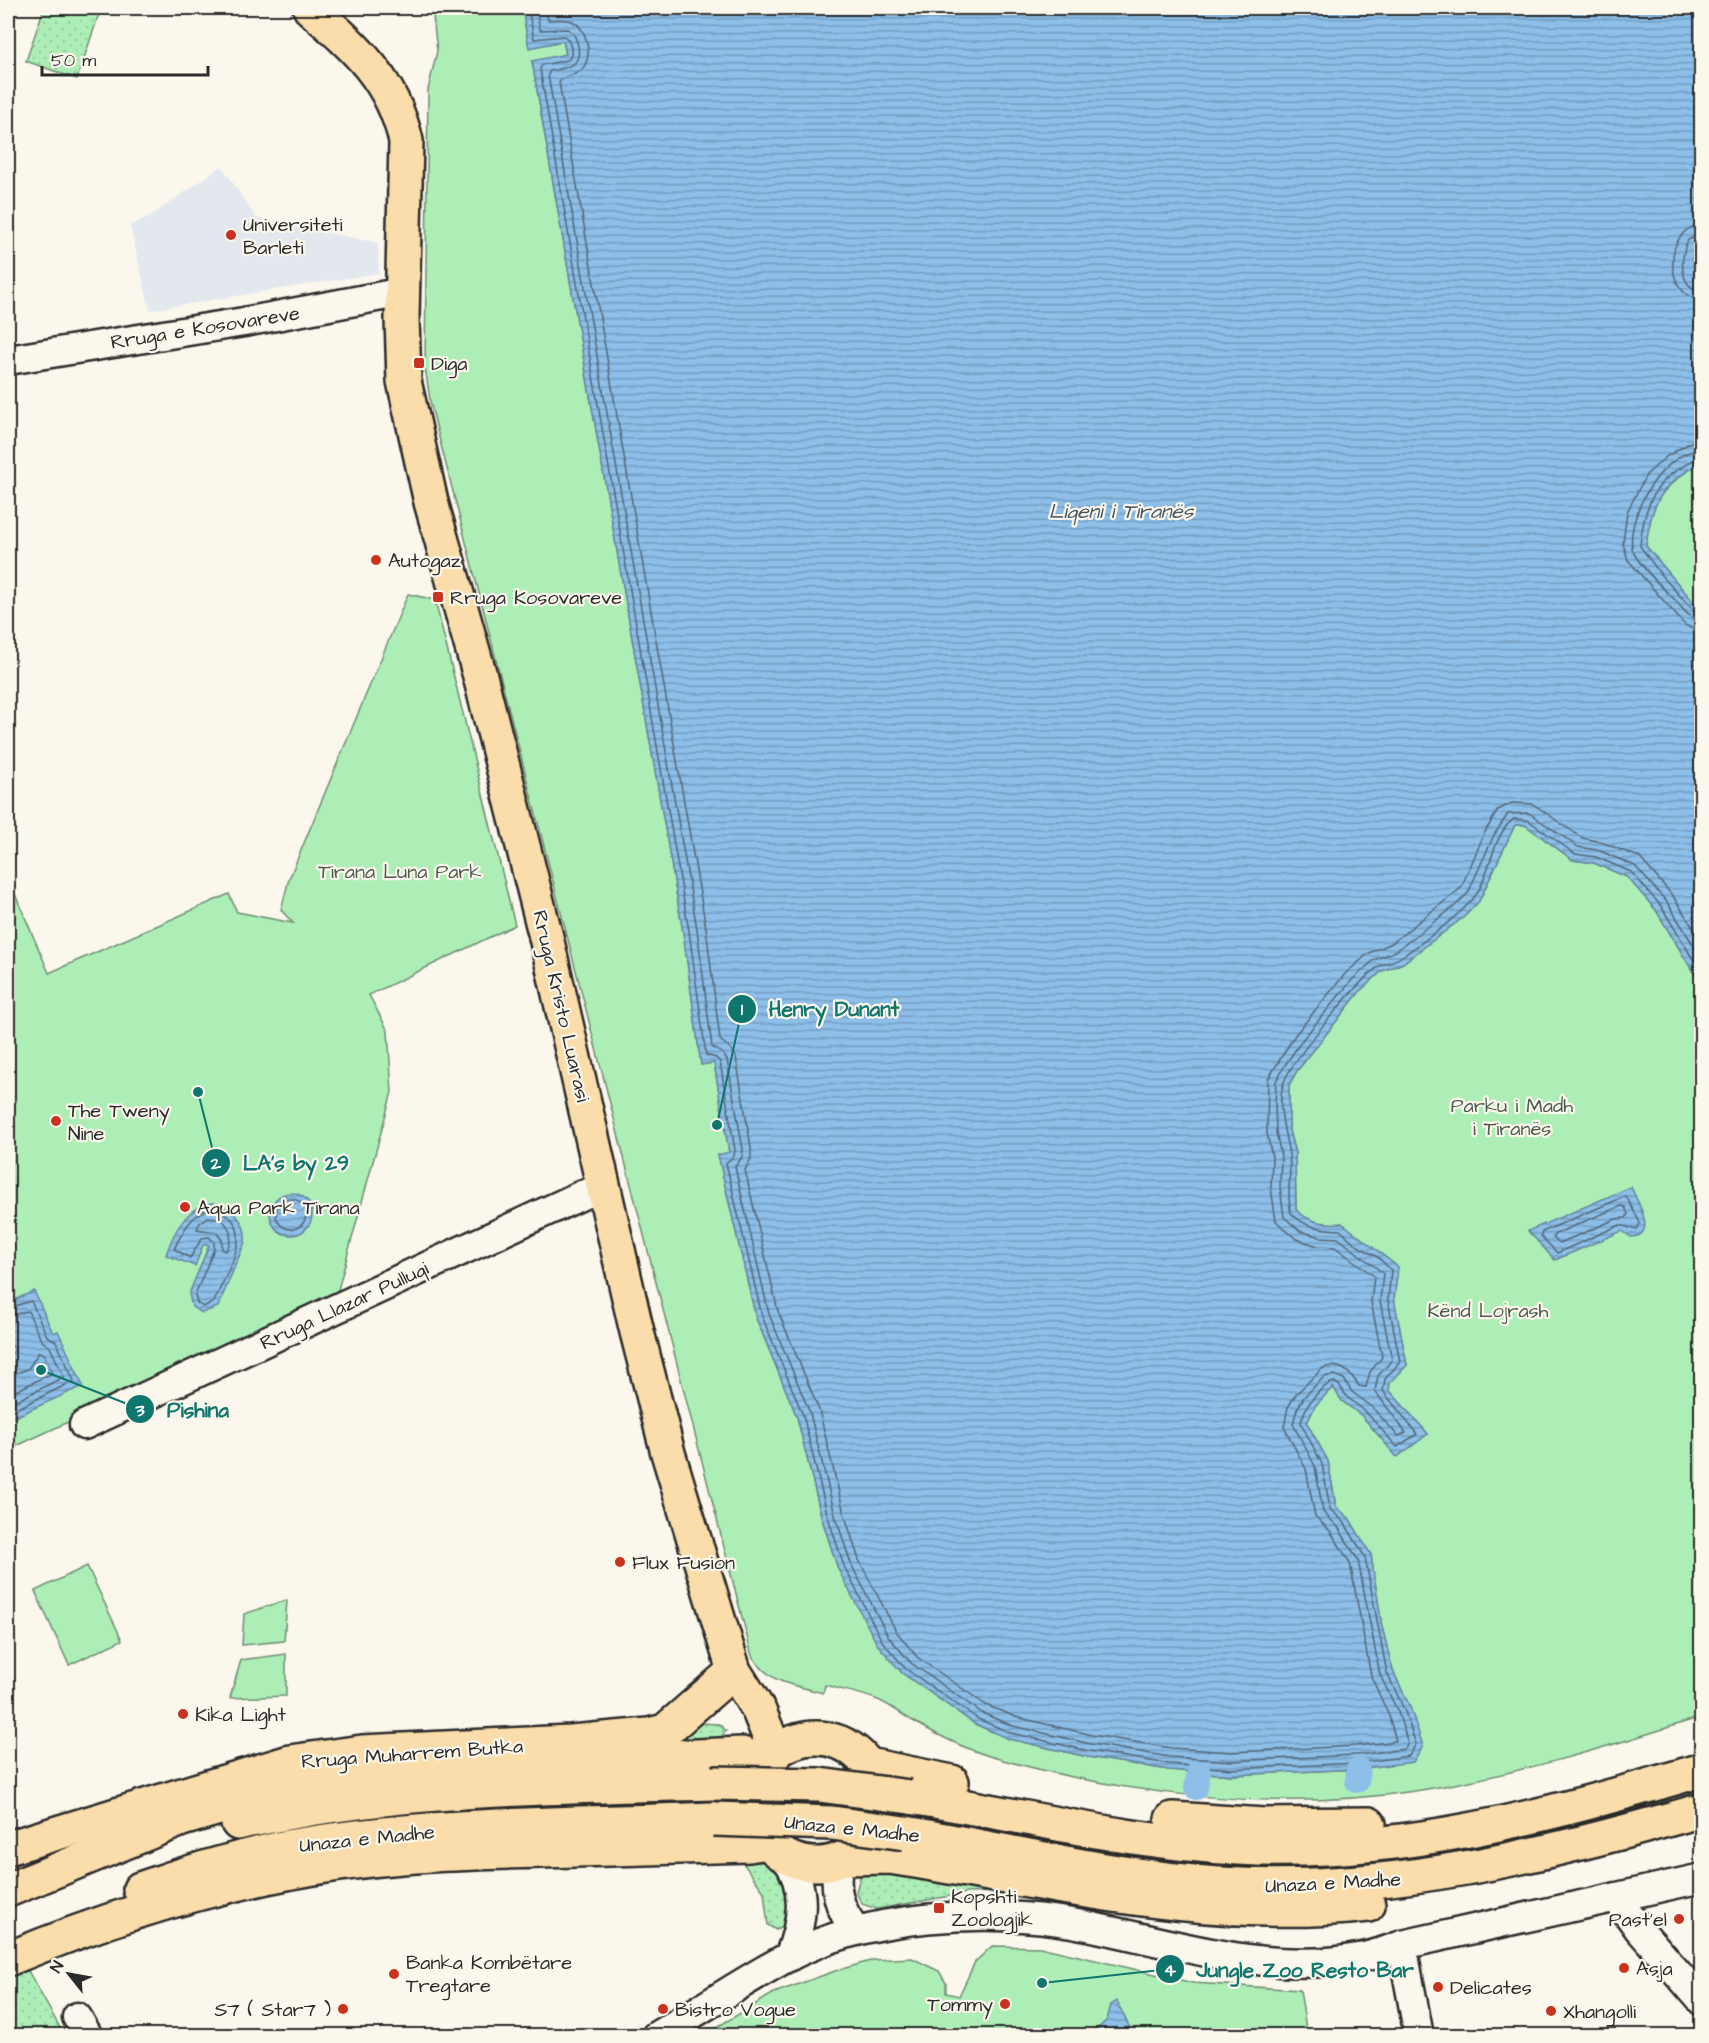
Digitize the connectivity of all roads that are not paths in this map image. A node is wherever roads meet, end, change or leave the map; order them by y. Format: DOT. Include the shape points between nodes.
graph roads {
  1 [pos="310,8"];
  2 [pos="403,292"];
  3 [pos="8,360"];
  4 [pos="605,1188"];
  5 [pos="84,1425"];
  6 [pos="734,1671"];
  7 [pos="779,1753"];
  8 [pos="867,1764"];
  9 [pos="1701,1770"];
  10 [pos="1584,1803"];
  11 [pos="1701,1810"];
  12 [pos="8,1848"];
  13 [pos="777,1849"];
  14 [pos="1555,1850"];
  15 [pos="841,1859"];
  16 [pos="1701,1878"];
  17 [pos="8,1890"];
  18 [pos="1616,1897"];
  19 [pos="8,1902"];
  20 [pos="802,1904"];
  21 [pos="840,1936"];
  22 [pos="8,1942"];
  23 [pos="1402,1946"];
  24 [pos="789,1957"];
  25 [pos="8,1959"];
  26 [pos="1701,2001"];
  27 [pos="665,2033"];
  28 [pos="1419,2036"];
  1 -- 2 [label="main road, Rruga Kristo Luarasi" via="366,60 400,117 406,141"];
  2 -- 3 [label="street, Rruga e Kosovareve"];
  2 -- 4 [label="main road, Rruga Kristo Luarasi" via="404,381 428,491 480,676"];
  4 -- 5 [label="street, Rruga Llazar Pulluqi" via="582,1195"];
  4 -- 6 [label="main road, Rruga Kristo Luarasi" via="668,1454"];
  6 -- 7 [label="main road, Rruga Kristo Luarasi"];
  6 -- 12 [label="main road, Rruga Muharrem Butka" via="671,1726 649,1735 362,1752 290,1762"];
  7 -- 8 [label="main road" via="817,1738 852,1749"];
  7 -- 13 [label="main road" via="757,1782 753,1803 758,1823"];
  7 -- 17 [label="main road" via="381,1770 283,1789 182,1819"];
  8 -- 10 [label="main road" via="1130,1814 1201,1823 1406,1822 1544,1798"];
  8 -- 15 [label="main road" via="878,1792 876,1821 866,1840"];
  9 -- 10 [label="main road, Unaza e Madhe"];
  10 -- 19 [label="main road, Unaza e Madhe, bridge" via="1492,1827 1399,1842 1251,1849 1129,1836 819,1785 711,1783 423,1795 315,1807 156,1843"];
  11 -- 14 [label="main road, Unaza e Madhe"];
  13 -- 15 [label="main road" via="814,1864"];
  13 -- 20 [label="street" via="796,1873"];
  13 -- 25 [label="main road" via="749,1845 472,1852 333,1865 182,1899 96,1924"];
  14 -- 15 [label="main road" via="1509,1880 1424,1897 1304,1910 1171,1903 890,1857"];
  14 -- 22 [label="main road, Unaza e Madhe, bridge" via="1415,1878 1283,1886 1174,1880 832,1823 714,1819 450,1829 288,1847 197,1869 85,1908"];
  15 -- 21 [label="street" via="837,1897 842,1911"];
  16 -- 18 [label="street"];
  18 -- 23 [label="street"];
  18 -- 26 [label="street"];
  20 -- 21 [label="street"];
  20 -- 24 [label="street"];
  21 -- 23 [label="street" via="945,1919 993,1917 1070,1923 1201,1952 1300,1963 1360,1958"];
  21 -- 24 [label="street"];
  23 -- 28 [label="street"];
  24 -- 27 [label="street"];
}
